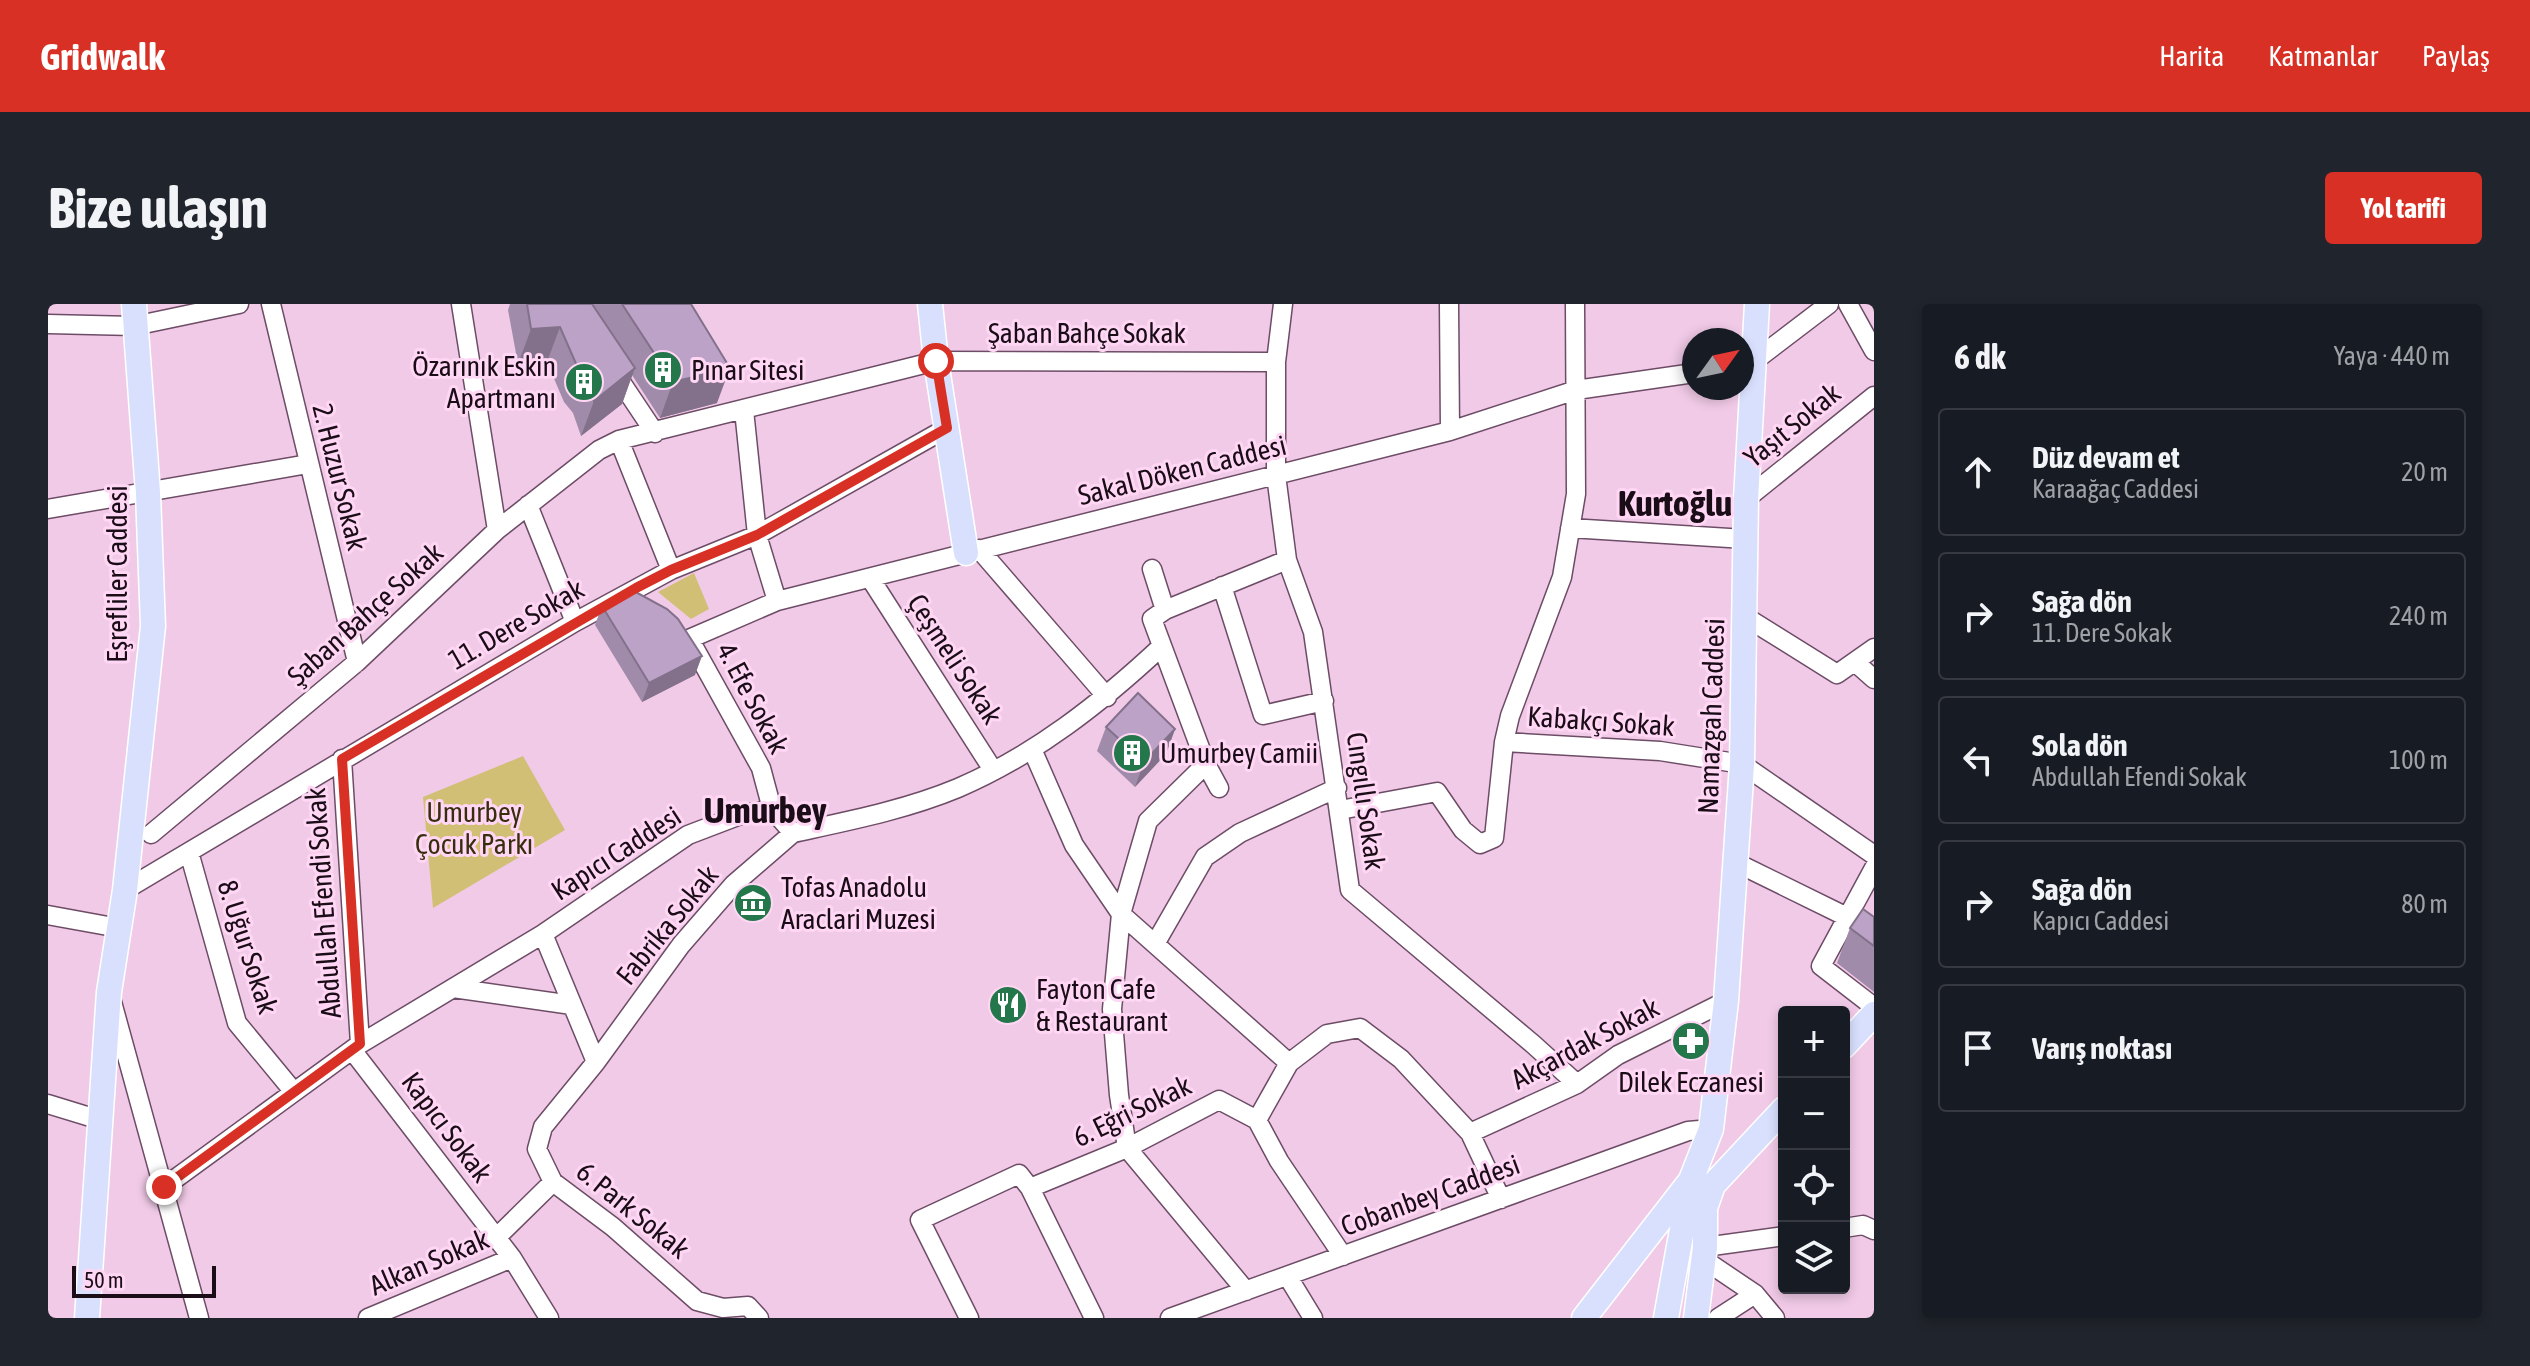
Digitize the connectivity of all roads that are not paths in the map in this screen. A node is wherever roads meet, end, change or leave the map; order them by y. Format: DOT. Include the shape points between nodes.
graph roads {
  1 [pos="239,304"];
  2 [pos="271,304"];
  3 [pos="461,304"];
  4 [pos="930,304"];
  5 [pos="1283,304"];
  6 [pos="1449,304"];
  7 [pos="1575,304"];
  8 [pos="1757,304"];
  9 [pos="1829,304"];
  10 [pos="1848,304"];
  11 [pos="134,315"];
  12 [pos="48,324"];
  13 [pos="1753,328"];
  14 [pos="1874,351"];
  15 [pos="604,356"];
  16 [pos="1754,360"];
  17 [pos="936,361"];
  18 [pos="1276,362"];
  19 [pos="1682,375"];
  20 [pos="1576,390"];
  21 [pos="1874,396"];
  22 [pos="1747,400"];
  23 [pos="744,410"];
  24 [pos="947,428"];
  25 [pos="1450,431"];
  26 [pos="655,433"];
  27 [pos="619,440"];
  28 [pos="308,464"];
  29 [pos="1276,475"];
  30 [pos="148,493"];
  31 [pos="1746,499"];
  32 [pos="528,505"];
  33 [pos="48,509"];
  34 [pos="1570,528"];
  35 [pos="497,530"];
  36 [pos="757,535"];
  37 [pos="1745,539"];
  38 [pos="973,551"];
  39 [pos="1287,560"];
  40 [pos="1152,569"];
  41 [pos="671,570"];
  42 [pos="870,578"];
  43 [pos="1222,586"];
  44 [pos="777,601"];
  45 [pos="1165,610"];
  46 [pos="1744,616"];
  47 [pos="575,622"];
  48 [pos="684,634"];
  49 [pos="1162,646"];
  50 [pos="1874,648"];
  51 [pos="357,662"];
  52 [pos="1856,663"];
  53 [pos="1874,679"];
  54 [pos="1107,697"];
  55 [pos="1324,701"];
  56 [pos="1504,742"];
  57 [pos="1032,749"];
  58 [pos="342,759"];
  59 [pos="1206,764"];
  60 [pos="1742,764"];
  61 [pos="993,770"];
  62 [pos="1219,788"];
  63 [pos="1337,788"];
  64 [pos="772,809"];
  65 [pos="1340,810"];
  66 [pos="793,833"];
  67 [pos="151,834"];
  68 [pos="189,852"];
  69 [pos="1874,855"];
  70 [pos="1735,862"];
  71 [pos="1874,868"];
  72 [pos="125,890"];
  73 [pos="1121,914"];
  74 [pos="48,915"];
  75 [pos="1847,917"];
  76 [pos="119,928"];
  77 [pos="543,934"];
  78 [pos="1155,944"];
  79 [pos="453,988"];
  80 [pos="109,992"];
  81 [pos="1726,1001"];
  82 [pos="572,1005"];
  83 [pos="1874,1007"];
  84 [pos="1874,1014"];
  85 [pos="1850,1040"];
  86 [pos="356,1047"];
  87 [pos="596,1062"];
  88 [pos="1289,1063"];
  89 [pos="1577,1084"];
  90 [pos="294,1092"];
  91 [pos="48,1104"];
  92 [pos="1778,1115"];
  93 [pos="100,1120"];
  94 [pos="1257,1120"];
  95 [pos="1711,1129"];
  96 [pos="1470,1133"];
  97 [pos="1127,1148"];
  98 [pos="553,1182"];
  99 [pos="1702,1182"];
  100 [pos="164,1187"];
  101 [pos="1030,1188"];
  102 [pos="1501,1199"];
  103 [pos="1850,1227"];
  104 [pos="1874,1230"];
  105 [pos="1778,1237"];
  106 [pos="496,1238"];
  107 [pos="1704,1253"];
  108 [pos="1343,1256"];
  109 [pos="512,1258"];
  110 [pos="1288,1277"];
  111 [pos="1246,1291"];
  112 [pos="1755,1294"];
  113 [pos="1594,1316"];
  114 [pos="87,1318"];
  115 [pos="199,1318"];
  116 [pos="368,1318"];
  117 [pos="549,1318"];
  118 [pos="759,1318"];
  119 [pos="969,1318"];
  120 [pos="1094,1318"];
  121 [pos="1170,1318"];
  122 [pos="1313,1318"];
  123 [pos="1666,1318"];
  124 [pos="1696,1318"];
  125 [pos="1718,1318"];
  126 [pos="1775,1318"];
  1 -- 11 [label="street"];
  2 -- 28 [label="street, 2. Huzur Sokak"];
  3 -- 35 [label="street"];
  4 -- 17 [label="main road"];
  5 -- 18 [label="street, Cıngıllı Sokak"];
  6 -- 25 [label="street"];
  7 -- 20 [label="street"];
  8 -- 13 [label="main road, Namazgah Caddesi"];
  9 -- 16 [label="street"];
  10 -- 14 [label="street"];
  11 -- 12 [label="street"];
  11 -- 30 [label="main road, Eşrefliler Caddesi"];
  15 -- 26 [label="street"];
  17 -- 18 [label="street, Şaban Bahçe Sokak"];
  17 -- 23 [label="street, Şaban Bahçe Sokak"];
  17 -- 24 [label="main road"];
  18 -- 29 [label="street, Cıngıllı Sokak"];
  19 -- 20 [label="street, Sakal Döken Caddesi"];
  20 -- 25 [label="street, Sakal Döken Caddesi"];
  20 -- 34 [label="street" via="1576,494"];
  21 -- 31 [label="street, Yaşıt Sokak"];
  22 -- 31 [label="main road, Namazgah Caddesi"];
  23 -- 26 [label="street, Şaban Bahçe Sokak"];
  23 -- 36 [label="street"];
  24 -- 36 [label="street, 11. Dere Sokak"];
  24 -- 38 [label="main road"];
  25 -- 29 [label="street, Sakal Döken Caddesi"];
  26 -- 27 [label="street, Şaban Bahçe Sokak"];
  27 -- 32 [label="street, Şaban Bahçe Sokak"];
  27 -- 41 [label="street"];
  28 -- 30 [label="street"];
  28 -- 51 [label="street, 2. Huzur Sokak"];
  29 -- 38 [label="street, Sakal Döken Caddesi"];
  29 -- 39 [label="street, Cıngıllı Sokak"];
  30 -- 33 [label="street"];
  30 -- 72 [label="main road, Eşrefliler Caddesi" via="153,626"];
  31 -- 37 [label="main road, Namazgah Caddesi"];
  32 -- 35 [label="street, Şaban Bahçe Sokak"];
  32 -- 47 [label="street"];
  34 -- 37 [label="street"];
  34 -- 56 [label="street" via="1562,577"];
  35 -- 51 [label="street, Şaban Bahçe Sokak"];
  36 -- 41 [label="street, 11. Dere Sokak"];
  36 -- 44 [label="street"];
  37 -- 46 [label="main road, Namazgah Caddesi"];
  38 -- 42 [label="street, Sakal Döken Caddesi"];
  38 -- 54 [label="street"];
  39 -- 43 [label="street"];
  39 -- 55 [label="street, Cıngıllı Sokak" via="1313,632"];
  40 -- 45 [label="street"];
  41 -- 47 [label="street, 11. Dere Sokak" via="641,593"];
  42 -- 44 [label="street, Sakal Döken Caddesi"];
  42 -- 61 [label="street, Çeşmeli Sokak"];
  43 -- 45 [label="street"];
  43 -- 55 [label="street" via="1263,715"];
  44 -- 48 [label="street, Sakal Döken Caddesi"];
  45 -- 49 [label="street" via="1152,619"];
  46 -- 52 [label="street" via="1837,674"];
  46 -- 60 [label="main road, Namazgah Caddesi"];
  47 -- 58 [label="street, 11. Dere Sokak"];
  48 -- 64 [label="street, 4. Efe Sokak" via="761,768"];
  49 -- 54 [label="street"];
  49 -- 59 [label="street"];
  50 -- 52 [label="street"];
  51 -- 67 [label="street, Şaban Bahçe Sokak"];
  52 -- 53 [label="street"];
  54 -- 57 [label="street"];
  55 -- 63 [label="street, Cıngıllı Sokak"];
  56 -- 60 [label="street, Kabakçı Sokak" via="1660,751"];
  56 -- 65 [label="street" via="1494,838 1480,844 1463,830 1437,792"];
  57 -- 61 [label="street"];
  57 -- 73 [label="street" via="1074,845"];
  58 -- 68 [label="street, 11. Dere Sokak"];
  58 -- 86 [label="street, Abdullah Efendi Sokak"];
  59 -- 62 [label="street"];
  59 -- 73 [label="street" via="1148,821"];
  60 -- 69 [label="street"];
  60 -- 70 [label="main road, Namazgah Caddesi"];
  61 -- 66 [label="street" via="956,788 863,818"];
  63 -- 65 [label="street, Cıngıllı Sokak"];
  63 -- 78 [label="street" via="1240,833 1205,857"];
  64 -- 66 [label="street"];
  64 -- 77 [label="street, Kapıcı Caddesi" via="688,835"];
  65 -- 89 [label="street, Cıngıllı Sokak" via="1350,890"];
  66 -- 87 [label="street, Fabrika Sokak" via="707,914"];
  68 -- 72 [label="street, 11. Dere Sokak"];
  68 -- 90 [label="street, 8. Uğur Sokak" via="237,1023"];
  70 -- 75 [label="street"];
  70 -- 81 [label="main road, Namazgah Caddesi"];
  71 -- 75 [label="street"];
  72 -- 76 [label="main road, Eşrefliler Caddesi"];
  73 -- 78 [label="street"];
  73 -- 97 [label="street" via="1112,1009"];
  74 -- 76 [label="street"];
  75 -- 83 [label="street" via="1821,966"];
  76 -- 80 [label="main road, Eşrefliler Caddesi"];
  77 -- 79 [label="street, Kapıcı Caddesi"];
  77 -- 82 [label="street"];
  78 -- 88 [label="street"];
  79 -- 82 [label="street"];
  79 -- 86 [label="street, Kapıcı Caddesi"];
  80 -- 93 [label="main road, Eşrefliler Caddesi"];
  80 -- 100 [label="street"];
  81 -- 89 [label="street, Akçardak Sokak" via="1618,1055"];
  81 -- 95 [label="main road, Namazgah Caddesi"];
  82 -- 87 [label="street"];
  84 -- 85 [label="main road"];
  86 -- 90 [label="street, Kapıcı Caddesi"];
  86 -- 106 [label="street, Kapıcı Sokak"];
  87 -- 98 [label="street, 6. Park Sokak" via="543,1127 537,1149"];
  88 -- 94 [label="street"];
  88 -- 96 [label="street" via="1327,1034 1360,1028 1401,1059"];
  89 -- 96 [label="street, Akçardak Sokak"];
  90 -- 100 [label="street, Kapıcı Caddesi"];
  91 -- 93 [label="street"];
  92 -- 99 [label="main road" via="1748,1147"];
  93 -- 114 [label="main road, Eşrefliler Caddesi"];
  94 -- 97 [label="street, 6. Eğri Sokak" via="1219,1100"];
  94 -- 108 [label="street"];
  95 -- 99 [label="main road, Namazgah Caddesi"];
  95 -- 102 [label="street, Cobanbey Caddesi" via="1688,1131"];
  96 -- 102 [label="street"];
  97 -- 101 [label="street, 6. Eğri Sokak"];
  97 -- 111 [label="street"];
  98 -- 106 [label="street"];
  98 -- 118 [label="street, 6. Park Sokak" via="697,1301 723,1308 748,1306"];
  99 -- 107 [label="main road"];
  99 -- 113 [label="main road"];
  99 -- 123 [label="main road"];
  100 -- 115 [label="street"];
  101 -- 119 [label="street" via="1019,1174 920,1220"];
  101 -- 120 [label="street"];
  102 -- 108 [label="street, Cobanbey Caddesi"];
  103 -- 104 [label="street"];
  105 -- 107 [label="street"];
  106 -- 109 [label="street, Kapıcı Sokak"];
  107 -- 112 [label="street"];
  107 -- 124 [label="main road"];
  108 -- 110 [label="street, Cobanbey Caddesi"];
  109 -- 116 [label="street, Alkan Sokak"];
  109 -- 117 [label="street, Kapıcı Sokak"];
  110 -- 111 [label="street, Cobanbey Caddesi"];
  110 -- 122 [label="street"];
  111 -- 121 [label="street, Cobanbey Caddesi"];
  112 -- 125 [label="street"];
  112 -- 126 [label="street"];
}
